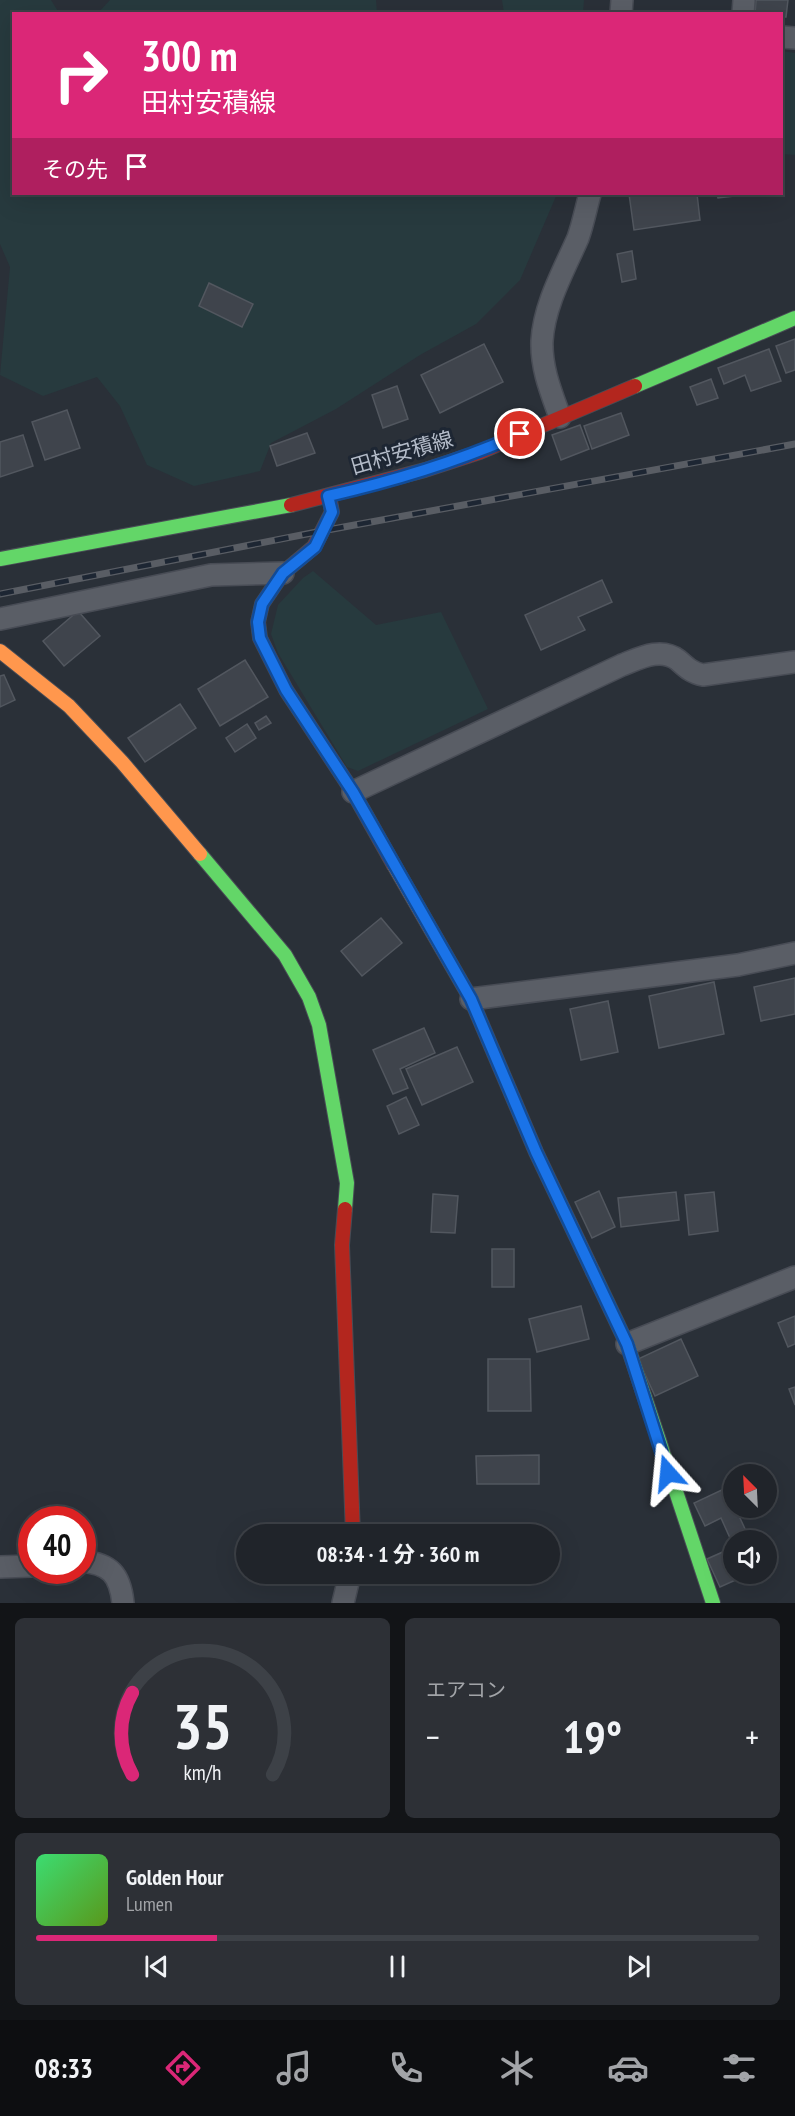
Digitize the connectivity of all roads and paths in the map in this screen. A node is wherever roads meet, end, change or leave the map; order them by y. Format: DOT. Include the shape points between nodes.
graph roads {
  1 [pos="590,195"];
  2 [pos="795,318"];
  3 [pos="560,417"];
  4 [pos="328,496"];
  5 [pos="0,559"];
  6 [pos="283,573"];
  7 [pos="0,619"];
  8 [pos="0,651"];
  9 [pos="795,662"];
  10 [pos="353,792"];
  11 [pos="795,953"];
  12 [pos="471,999"];
  13 [pos="795,1277"];
  14 [pos="627,1344"];
  15 [pos="353,1524"];
  16 [pos="96,1563"];
  17 [pos="18,1567"];
  18 [pos="0,1568"];
  19 [pos="348,1584"];
  20 [pos="123,1603"];
  21 [pos="343,1603"];
  22 [pos="713,1603"];
  1 -- 3 [label="street" via="579,234 549,308 542,342 546,379"];
  2 -- 3 [label="street, 田村安積線"];
  3 -- 4 [label="street, 田村安積線" via="480,452"];
  4 -- 5 [label="street, 田村安積線"];
  4 -- 6 [label="street" via="332,512 315,547"];
  6 -- 7 [label="street" via="211,574"];
  6 -- 10 [label="street" via="262,604 260,638 286,690"];
  8 -- 15 [label="street" via="69,705 122,762 303,980 319,1025 346,1183 342,1245"];
  9 -- 10 [label="street" via="703,675 693,673 664,653 646,656"];
  10 -- 12 [label="street"];
  11 -- 12 [label="street" via="738,965"];
  12 -- 14 [label="street" via="536,1152"];
  13 -- 14 [label="street"];
  14 -- 22 [label="street"];
  16 -- 20 [label="street" via="109,1567"];
  17 -- 18 [label="street"];
  19 -- 21 [label="street"];
}
